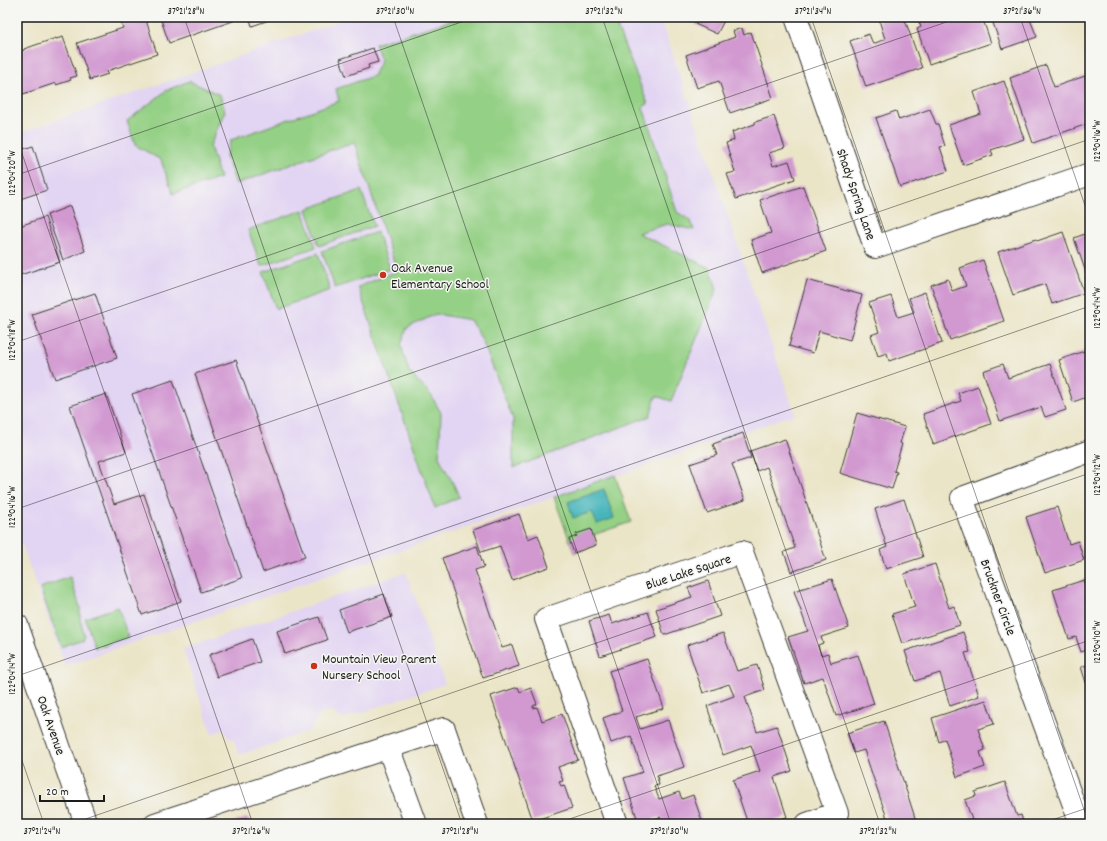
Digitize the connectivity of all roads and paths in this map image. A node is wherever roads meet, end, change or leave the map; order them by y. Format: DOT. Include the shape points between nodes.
graph roads {
  1 [pos="796,17"];
  2 [pos="1090,174"];
  3 [pos="1090,451"];
  4 [pos="17,625"];
  5 [pos="388,747"];
  6 [pos="86,824"];
  7 [pos="155,824"];
  8 [pos="416,824"];
  9 [pos="477,824"];
  10 [pos="617,824"];
  11 [pos="807,824"];
  12 [pos="1081,824"];
  1 -- 2 [label="street, Shady Spring Lane" via="875,247"];
  3 -- 12 [label="street, Bruckner Circle" via="962,498"];
  4 -- 6 [label="street, Oak Avenue"];
  5 -- 7 [label="street"];
  5 -- 8 [label="street"];
  5 -- 9 [label="street" via="444,729"];
  10 -- 11 [label="street, Blue Lake Square" via="546,619 742,552 837,813"];
}
